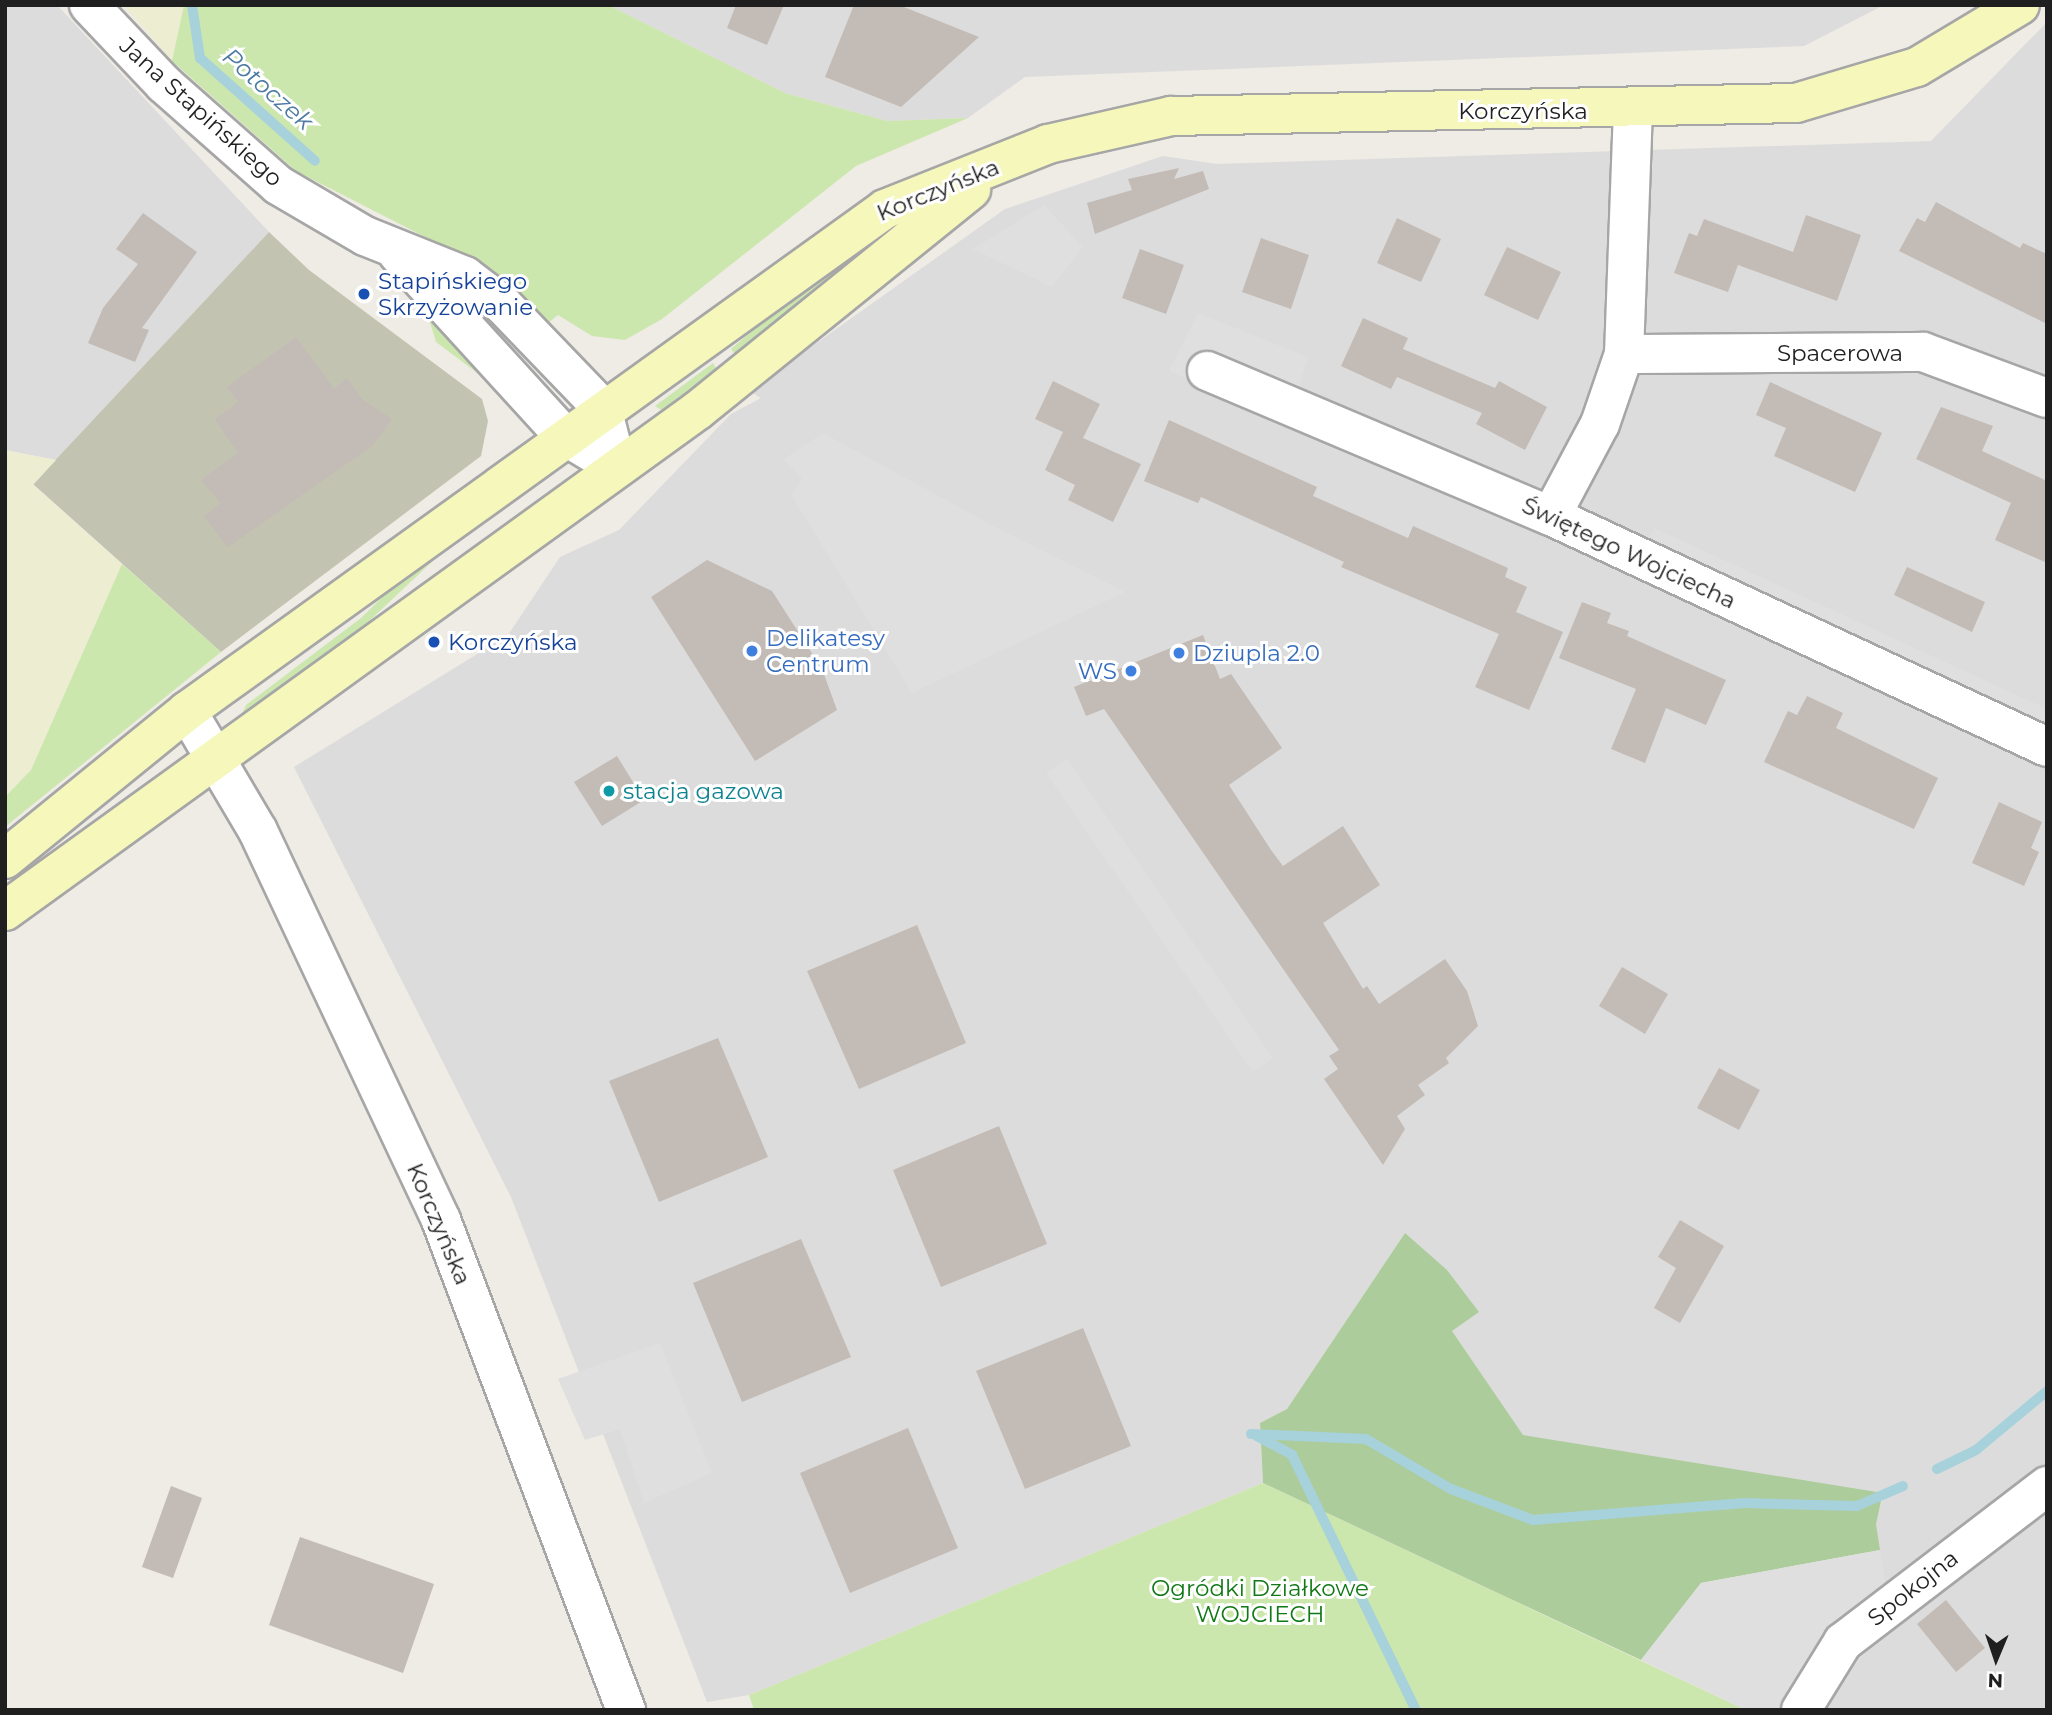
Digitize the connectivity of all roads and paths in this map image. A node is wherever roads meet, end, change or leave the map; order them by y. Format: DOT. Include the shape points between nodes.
graph roads {
  1 [pos="89,5"];
  2 [pos="2020,5"];
  3 [pos="1633,111"];
  4 [pos="1009,161"];
  5 [pos="394,250"];
  6 [pos="1624,354"];
  7 [pos="1207,371"];
  8 [pos="2047,398"];
  9 [pos="602,408"];
  10 [pos="562,435"];
  11 [pos="617,466"];
  12 [pos="1551,516"];
  13 [pos="187,711"];
  14 [pos="2047,747"];
  15 [pos="216,754"];
  16 [pos="5,859"];
  17 [pos="5,911"];
  18 [pos="2047,1486"];
  19 [pos="626,1710"];
  20 [pos="1801,1710"];
  1 -- 5 [label="street, Jana Stapińskiego" via="173,92 278,185"];
  2 -- 3 [label="main road, Korczyńska" via="1943,55 1858,89 1773,106"];
  3 -- 4 [label="main road, Korczyńska" via="1208,113 1107,127"];
  3 -- 6 [label="street"];
  4 -- 9 [label="main road, Korczyńska" via="853,228 653,382"];
  4 -- 11 [label="main road, Korczyńska"];
  5 -- 9 [label="street, Jana Stapińskiego" via="485,290"];
  5 -- 10 [label="street, Jana Stapińskiego"];
  6 -- 8 [label="street, Spacerowa" via="1923,352"];
  6 -- 12 [label="street" via="1600,424"];
  7 -- 12 [label="street, Świętego Wojciecha"];
  9 -- 10 [label="main road, Korczyńska"];
  9 -- 11 [label="street"];
  10 -- 11 [label="street, Jana Stapińskiego"];
  10 -- 13 [label="main road, Korczyńska"];
  11 -- 15 [label="main road, Korczyńska"];
  12 -- 14 [label="street, Świętego Wojciecha"];
  13 -- 15 [label="street, Korczyńska"];
  13 -- 16 [label="main road, Korczyńska"];
  15 -- 17 [label="main road, Korczyńska"];
  15 -- 19 [label="street, Korczyńska" via="441,1220"];
  18 -- 20 [label="street, Spokojna" via="1843,1642"];
}
